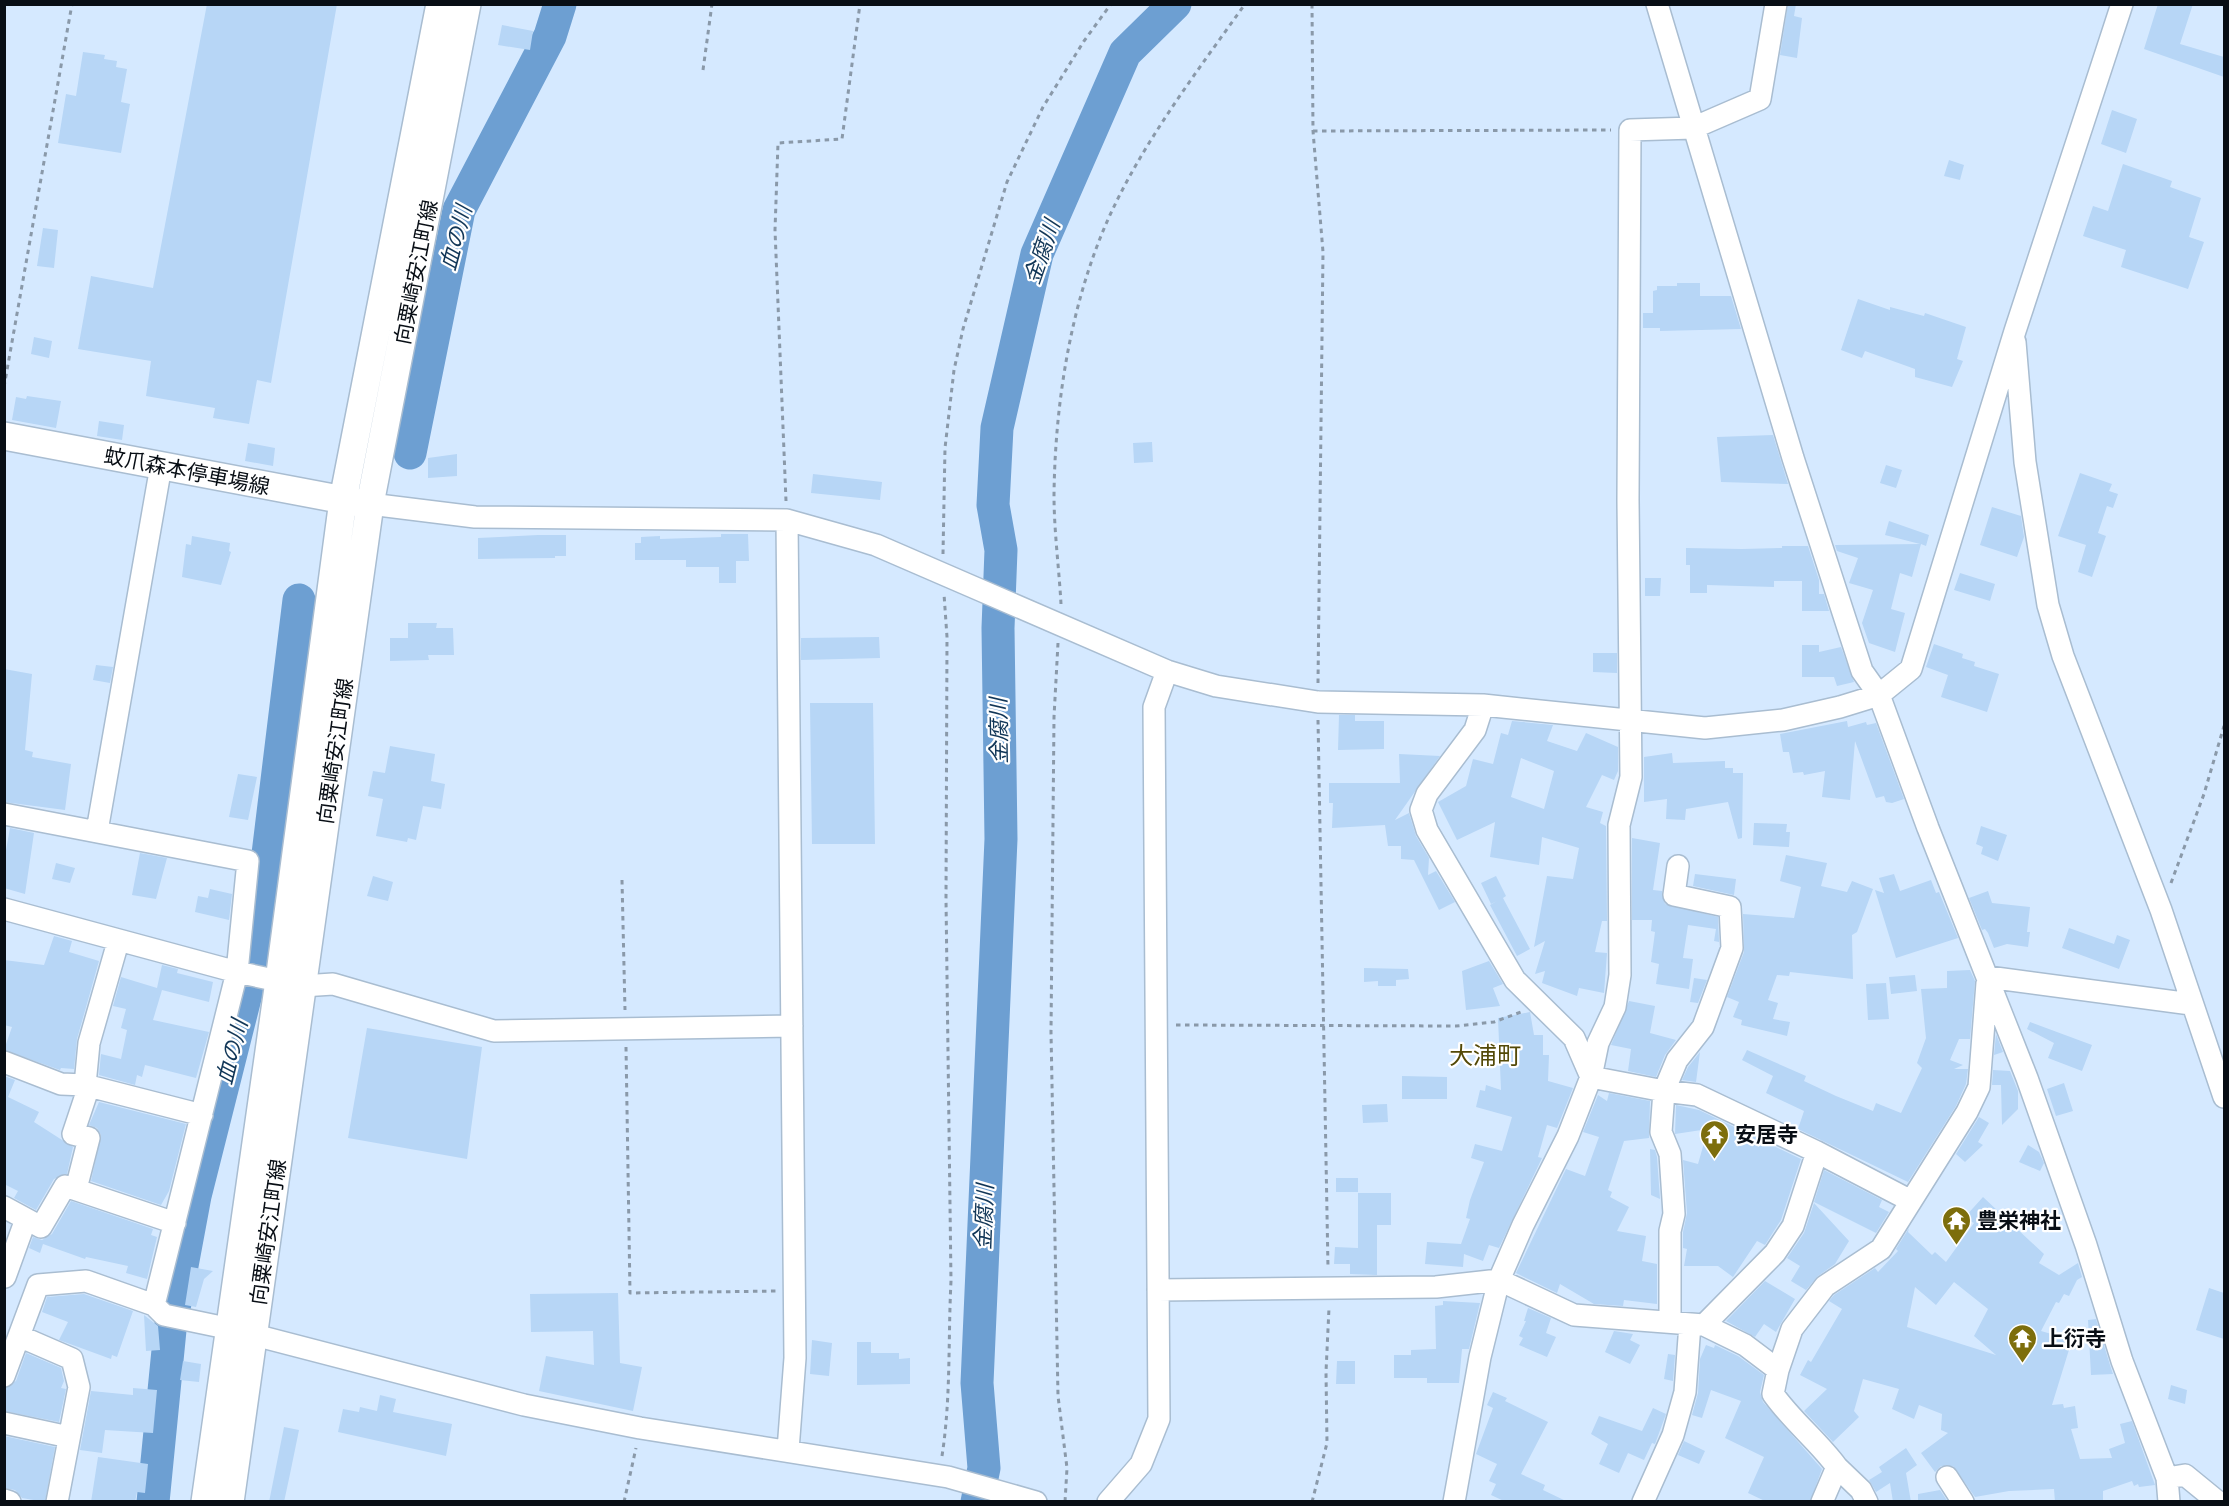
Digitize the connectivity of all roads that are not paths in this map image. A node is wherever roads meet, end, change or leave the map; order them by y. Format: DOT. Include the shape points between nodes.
graph roads {
  1 [pos="440,4"];
  2 [pos="467,4"];
  3 [pos="1657,4"];
  4 [pos="1776,4"];
  5 [pos="2122,4"];
  6 [pos="1694,128"];
  7 [pos="2015,330"];
  8 [pos="4,436"];
  9 [pos="161,466"];
  10 [pos="343,500"];
  11 [pos="370,504"];
  12 [pos="787,520"];
  13 [pos="1167,671"];
  14 [pos="1879,695"];
  15 [pos="1483,705"];
  16 [pos="1631,720"];
  17 [pos="4,813"];
  18 [pos="97,831"];
  19 [pos="1678,866"];
  20 [pos="4,909"];
  21 [pos="118,942"];
  22 [pos="237,973"];
  23 [pos="1988,976"];
  24 [pos="286,983"];
  25 [pos="2192,1004"];
  26 [pos="792,1026"];
  27 [pos="4,1062"];
  28 [pos="1592,1077"];
  29 [pos="87,1085"];
  30 [pos="1664,1091"];
  31 [pos="2224,1097"];
  32 [pos="202,1115"];
  33 [pos="1817,1152"];
  34 [pos="76,1189"];
  35 [pos="1911,1201"];
  36 [pos="4,1207"];
  37 [pos="26,1219"];
  38 [pos="175,1223"];
  39 [pos="5,1277"];
  40 [pos="1499,1280"];
  41 [pos="38,1285"];
  42 [pos="1158,1290"];
  43 [pos="166,1313"];
  44 [pos="1688,1323"];
  45 [pos="242,1332"];
  46 [pos="19,1336"];
  47 [pos="1778,1370"];
  48 [pos="4,1376"];
  49 [pos="4,1423"];
  50 [pos="69,1437"];
  51 [pos="788,1450"];
  52 [pos="1838,1467"];
  53 [pos="1947,1477"];
  54 [pos="2167,1478"];
  55 [pos="4,1500"];
  56 [pos="10,1502"];
  57 [pos="57,1502"];
  58 [pos="205,1502"];
  59 [pos="230,1502"];
  60 [pos="1036,1502"];
  61 [pos="1108,1502"];
  62 [pos="1454,1502"];
  63 [pos="1643,1502"];
  64 [pos="1822,1502"];
  65 [pos="1867,1502"];
  66 [pos="1963,1502"];
  67 [pos="2169,1502"];
  68 [pos="2218,1502"];
  1 -- 10 [label="main road, 向粟崎安江町線"];
  2 -- 11 [label="main road, 向粟崎安江町線"];
  3 -- 6 [label="street"];
  4 -- 6 [label="street" via="1760,99"];
  5 -- 7 [label="street"];
  6 -- 14 [label="street" via="1862,671"];
  6 -- 16 [label="street" via="1630,130"];
  7 -- 14 [label="street" via="1911,669"];
  7 -- 25 [label="street" via="2025,462 2048,605 2063,656 2161,910"];
  8 -- 9 [label="main road, 蚊爪森本停車場線"];
  9 -- 10 [label="main road, 蚊爪森本停車場線"];
  9 -- 18 [label="street"];
  10 -- 11 [label="main road, 蚊爪森本停車場線"];
  10 -- 24 [label="main road, 向粟崎安江町線"];
  11 -- 12 [label="street" via="475,517"];
  11 -- 24 [label="main road, 向粟崎安江町線"];
  12 -- 13 [label="street" via="876,545"];
  12 -- 26 [label="street"];
  13 -- 15 [label="street" via="1216,686 1318,702"];
  13 -- 42 [label="street" via="1154,707"];
  14 -- 16 [label="street" via="1817,712 1739,725 1706,728"];
  14 -- 23 [label="street"];
  15 -- 16 [label="street"];
  15 -- 28 [label="street" via="1475,730 1427,794 1421,810 1427,830 1515,980 1574,1038"];
  16 -- 28 [label="street" via="1631,777 1619,825 1620,975 1615,1007 1598,1043"];
  17 -- 18 [label="street"];
  18 -- 22 [label="street" via="248,861"];
  19 -- 30 [label="street" via="1674,895 1730,907 1732,948 1703,1027 1677,1060"];
  20 -- 21 [label="street"];
  21 -- 22 [label="street"];
  21 -- 29 [label="street" via="89,1043"];
  22 -- 24 [label="street"];
  22 -- 32 [label="street"];
  23 -- 25 [label="street"];
  23 -- 35 [label="street" via="1979,1087"];
  23 -- 54 [label="street" via="2028,1078 2122,1361"];
  24 -- 26 [label="street" via="333,984 494,1031"];
  24 -- 45 [label="main road, 向粟崎安江町線"];
  25 -- 31 [label="street"];
  26 -- 51 [label="street" via="795,1358"];
  27 -- 29 [label="street" via="61,1084"];
  28 -- 30 [label="street"];
  28 -- 40 [label="street"];
  29 -- 32 [label="street"];
  29 -- 34 [label="street" via="73,1134 89,1138"];
  30 -- 33 [label="street" via="1697,1095"];
  30 -- 44 [label="street" via="1661,1132 1670,1154 1674,1214 1670,1231"];
  32 -- 38 [label="street"];
  33 -- 35 [label="street"];
  33 -- 44 [label="street" via="1793,1226 1775,1253"];
  34 -- 37 [label="street" via="65,1186 41,1227"];
  34 -- 38 [label="street"];
  35 -- 47 [label="street" via="1881,1249 1825,1286 1792,1329"];
  36 -- 37 [label="street"];
  37 -- 39 [label="street"];
  38 -- 43 [label="street"];
  39 -- 41 [label="street"];
  40 -- 42 [label="street" via="1436,1287"];
  40 -- 44 [label="street" via="1574,1315"];
  40 -- 62 [label="street" via="1480,1357"];
  41 -- 43 [label="street" via="86,1281"];
  41 -- 46 [label="street"];
  42 -- 61 [label="street" via="1159,1419 1141,1464"];
  43 -- 45 [label="street"];
  44 -- 47 [label="street" via="1745,1345"];
  44 -- 63 [label="street" via="1685,1392 1673,1435"];
  45 -- 51 [label="street" via="524,1405 640,1428"];
  45 -- 58 [label="main road, 向粟崎安江町線"];
  45 -- 59 [label="main road, 向粟崎安江町線"];
  46 -- 48 [label="street"];
  46 -- 50 [label="street" via="72,1359 79,1387"];
  47 -- 52 [label="street" via="1773,1394"];
  49 -- 50 [label="street"];
  50 -- 57 [label="street"];
  51 -- 60 [label="street" via="944,1476"];
  52 -- 64 [label="street"];
  52 -- 65 [label="street" via="1861,1490"];
  53 -- 66 [label="street"];
  54 -- 67 [label="street"];
  54 -- 68 [label="street" via="2185,1475"];
  55 -- 56 [label="street"];
}
